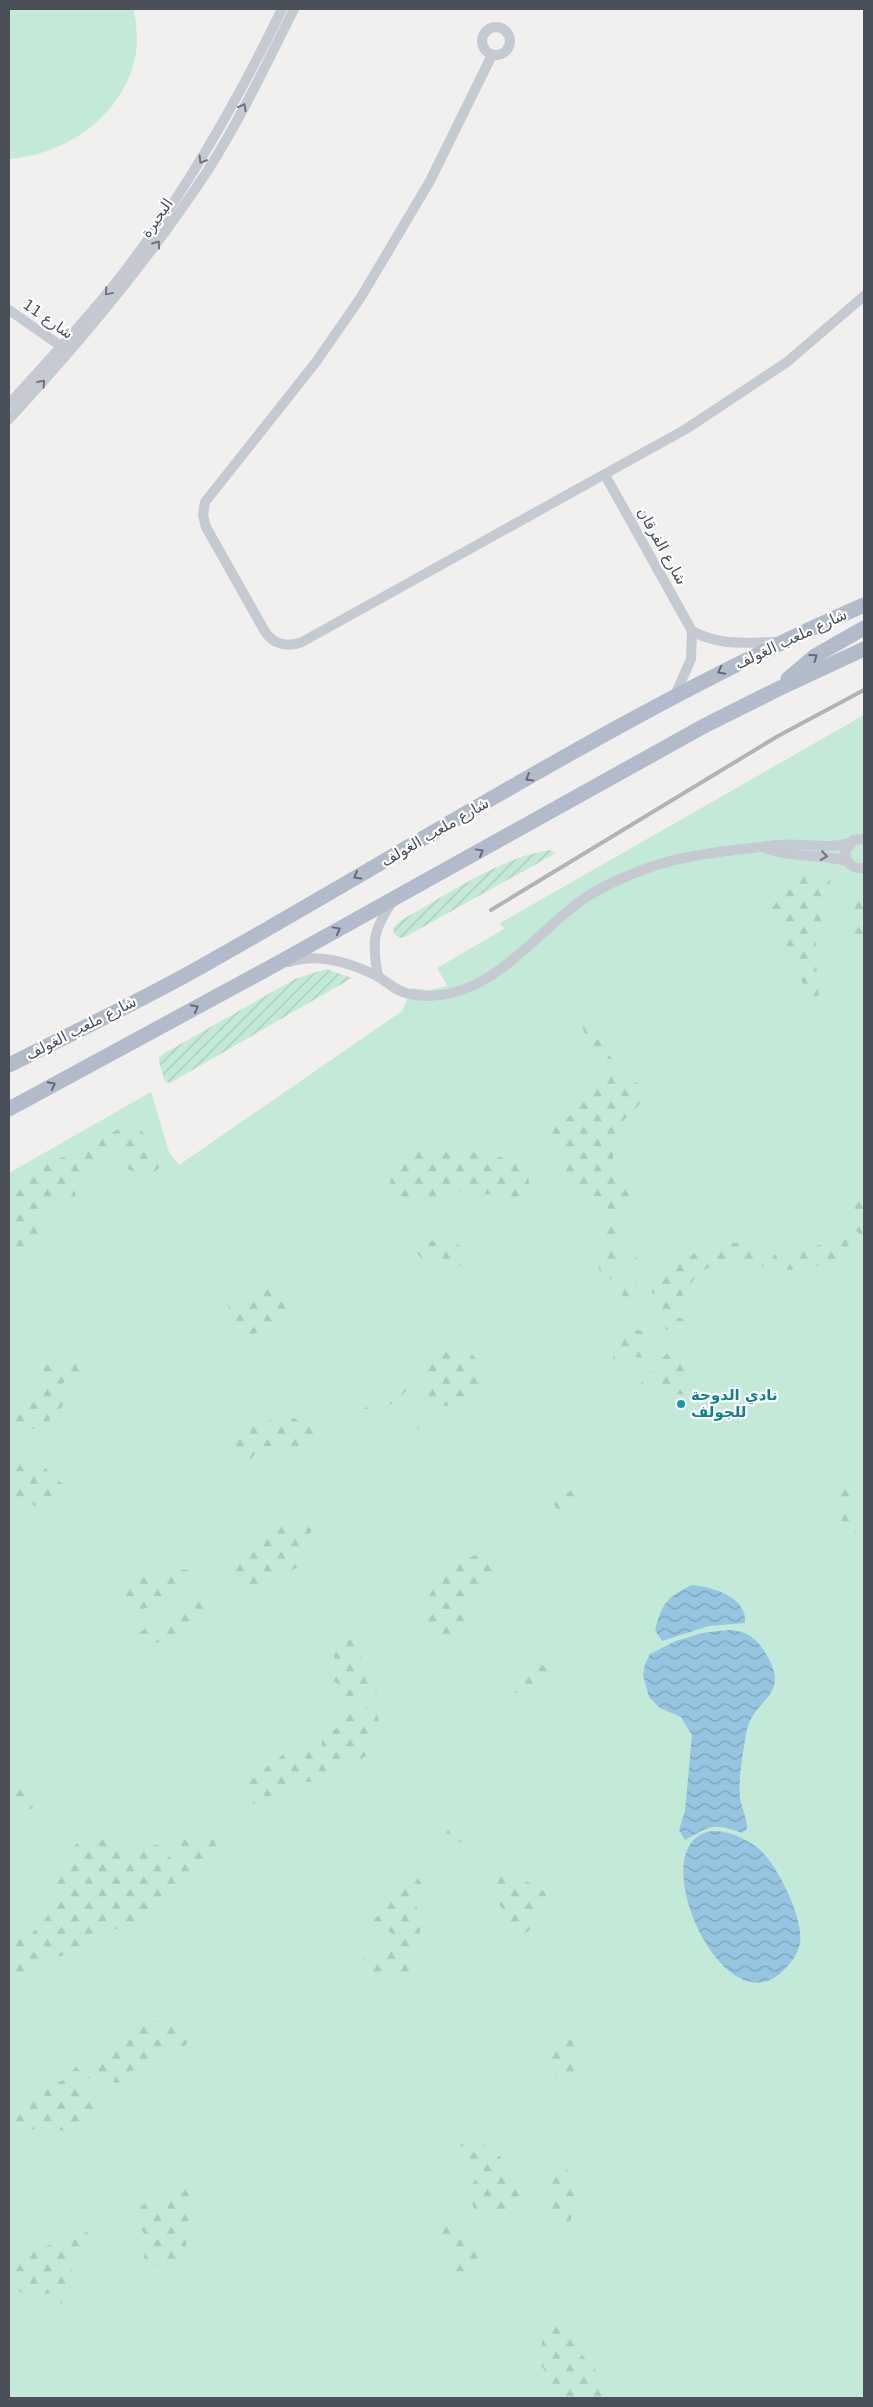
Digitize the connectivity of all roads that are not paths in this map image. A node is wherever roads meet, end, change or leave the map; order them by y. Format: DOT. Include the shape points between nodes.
graph roads {
  1 [pos="282,9"];
  2 [pos="294,9"];
  3 [pos="272,42"];
  4 [pos="492,55"];
  5 [pos="864,296"];
  6 [pos="9,310"];
  7 [pos="65,349"];
  8 [pos="9,404"];
  9 [pos="9,419"];
  10 [pos="605,474"];
  11 [pos="864,605"];
  12 [pos="864,628"];
  13 [pos="692,631"];
  14 [pos="780,642"];
  15 [pos="864,649"];
  16 [pos="778,689"];
  17 [pos="675,695"];
  18 [pos="864,839"];
  19 [pos="849,843"];
  20 [pos="766,848"];
  21 [pos="847,861"];
  22 [pos="864,868"];
  23 [pos="396,897"];
  24 [pos="270,968"];
  25 [pos="378,977"];
  26 [pos="9,1065"];
  27 [pos="9,1109"];
  1 -- 3 [label="street, البحيرة"];
  2 -- 3 [label="street, البحيرة"];
  3 -- 7 [label="street, البحيرة" via="222,146 136,265"];
  4 -- 10 [label="street" via="430,181 382,264 316,362 210,494 203,509 204,521 266,634 274,641 289,645 314,636"];
  5 -- 10 [label="street" via="787,362 743,393"];
  6 -- 7 [label="street, شارع 11"];
  7 -- 8 [label="street, البحيرة"];
  9 -- 7 [label="street, البحيرة, one-way"];
  10 -- 13 [label="street, شارع الفرقان"];
  11 -- 14 [label="main road, شارع ملعب الغولف"];
  16 -- 12 [label="main road, one-way" via="815,656"];
  13 -- 14 [label="street" via="723,643"];
  13 -- 17 [label="street" via="693,651"];
  14 -- 17 [label="main road, شارع ملعب الغولف, one-way"];
  15 -- 16 [label="main road"];
  23 -- 16 [label="main road, one-way" via="704,726"];
  17 -- 26 [label="main road, شارع ملعب الغولف, one-way" via="202,966"];
  18 -- 19 [label="street" via="858,838"];
  19 -- 20 [label="street"];
  19 -- 21 [label="street" via="845,852"];
  20 -- 21 [label="street, one-way"];
  20 -- 25 [label="street" via="701,853 630,875 576,905 505,965 472,987 440,995 409,994 396,990"];
  21 -- 22 [label="street" via="856,868"];
  24 -- 23 [label="main road, one-way"];
  23 -- 25 [label="street" via="380,920 375,936"];
  24 -- 25 [label="street" via="299,959 318,958 342,962"];
  27 -- 24 [label="main road, one-way"];
}
